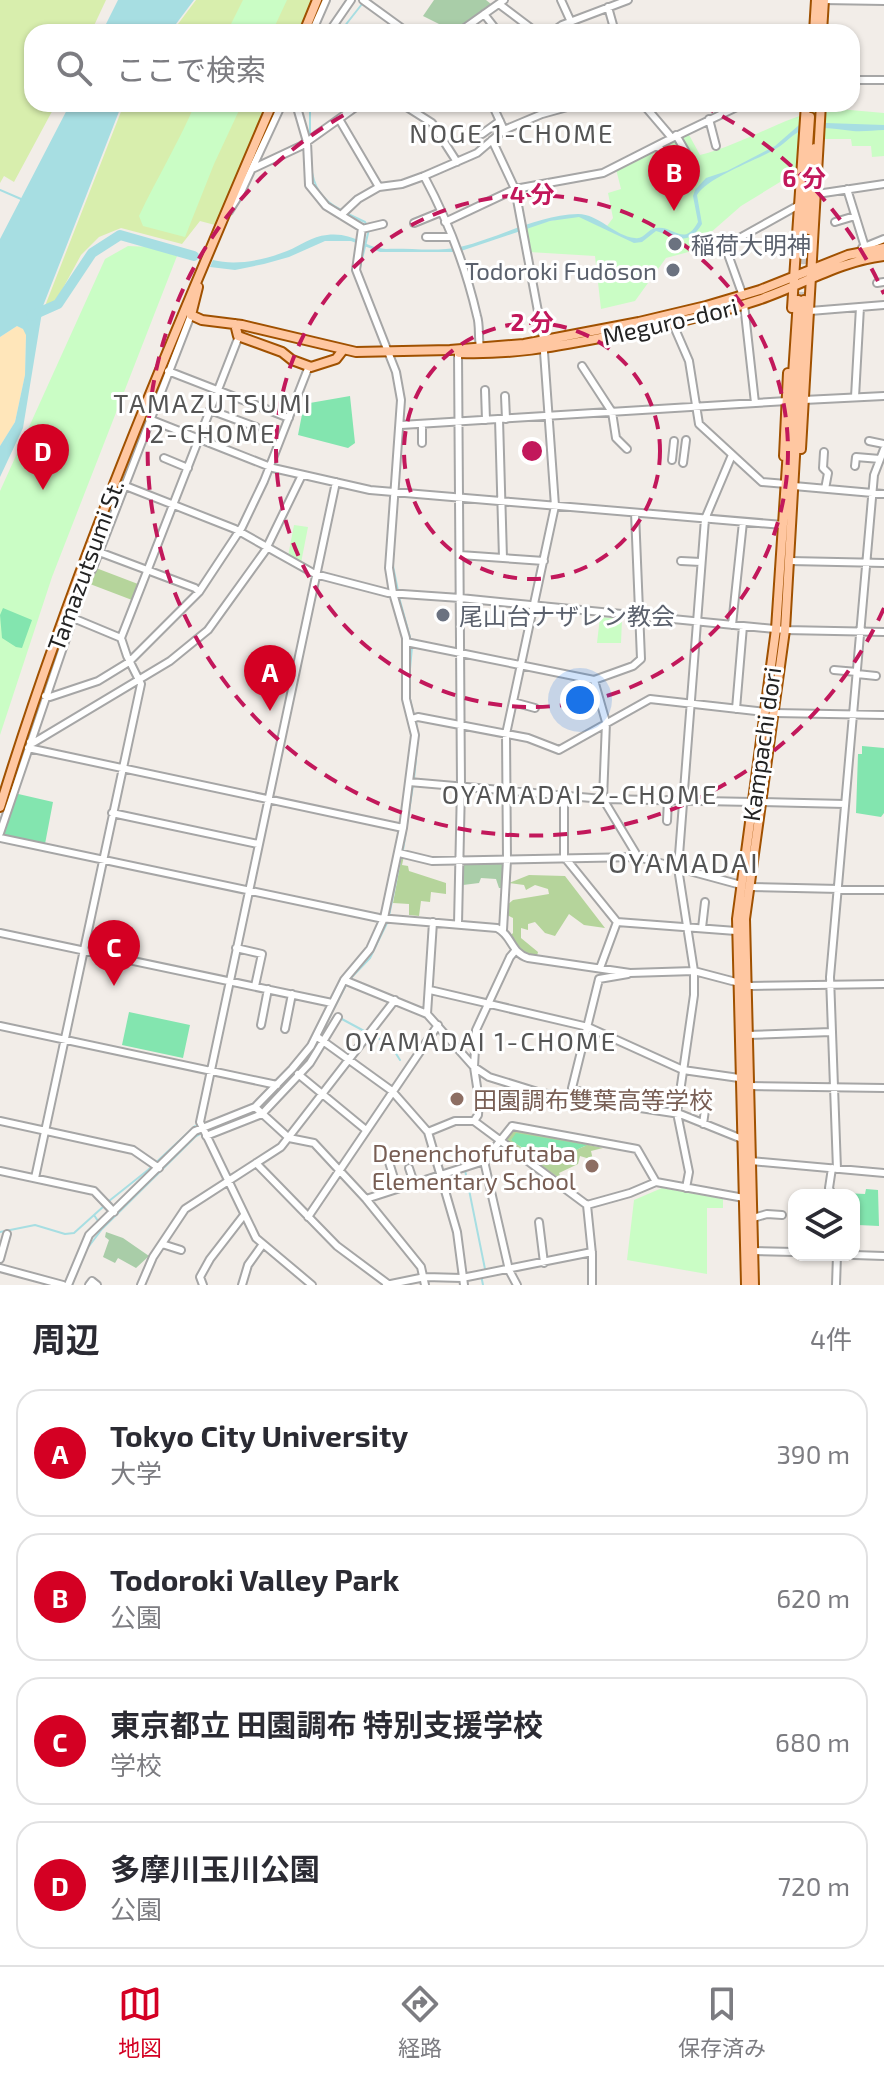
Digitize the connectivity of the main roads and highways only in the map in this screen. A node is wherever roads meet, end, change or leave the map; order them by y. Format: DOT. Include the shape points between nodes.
graph roads {
  1 [pos="317,0"];
  2 [pos="816,0"];
  3 [pos="824,0"];
  4 [pos="307,24"];
  5 [pos="814,24"];
  6 [pos="822,24"];
  7 [pos="269,112"];
  8 [pos="814,112"];
  9 [pos="814,112"];
  10 [pos="810,164"];
  11 [pos="884,248"];
  12 [pos="807,253"];
  13 [pos="884,256"];
  14 [pos="832,262"];
  15 [pos="811,274"];
  16 [pos="198,278"];
  17 [pos="794,282"];
  18 [pos="801,300"];
  19 [pos="235,324"];
  20 [pos="544,346"];
  21 [pos="343,350"];
  22 [pos="454,351"];
  23 [pos="790,485"];
  24 [pos="780,630"];
  25 [pos="0,807"];
  26 [pos="745,886"];
  27 [pos="741,983"];
  28 [pos="750,1251"];
  29 [pos="746,1285"];
  30 [pos="754,1285"];
  1 -- 4 [label="main road"];
  2 -- 5 [label="main road"];
  3 -- 6 [label="main road"];
  7 -- 16 [label="main road, Tamazutsumi St."];
  8 -- 10 [label="main road"];
  9 -- 10 [label="main road"];
  10 -- 12 [label="main road"];
  10 -- 12 [label="main road" via="817,194"];
  10 -- 17 [label="main road" via="799,205"];
  11 -- 14 [label="main road, Meguro-dori"];
  12 -- 14 [label="main road"];
  12 -- 15 [label="main road"];
  13 -- 15 [label="main road, Meguro-dori"];
  14 -- 15 [label="main road, Meguro-dori"];
  15 -- 17 [label="main road, Meguro-dori"];
  15 -- 23 [label="main road" via="800,454"];
  16 -- 19 [label="main road, Meguro-dori" via="191,315"];
  16 -- 25 [label="main road, Tamazutsumi St." via="39,690"];
  17 -- 20 [label="main road, Meguro-dori" via="671,319"];
  17 -- 23 [label="main road" via="784,452"];
  18 -- 23 [label="main road, Kampachi dori"];
  19 -- 21 [label="main road, Meguro-dori"];
  19 -- 21 [label="main road" via="239,336 309,366 327,364"];
  20 -- 22 [label="main road, Meguro-dori"];
  20 -- 22 [label="main road, Meguro-dori" via="497,354"];
  21 -- 22 [label="main road, Meguro-dori"];
  23 -- 24 [label="main road, Kampachi dori" via="783,525"];
  23 -- 24 [label="main road, Kampachi dori" via="790,561"];
  24 -- 26 [label="main road, Kampachi dori"];
  26 -- 27 [label="main road, Kampachi dori"];
  26 -- 27 [label="main road, Kampachi dori" via="736,931"];
  27 -- 28 [label="main road, Kampachi dori" via="739,1078"];
  27 -- 28 [label="main road, Kampachi dori" via="747,1035"];
  28 -- 29 [label="main road, Kampachi dori"];
  28 -- 30 [label="main road, Kampachi dori"];
}
